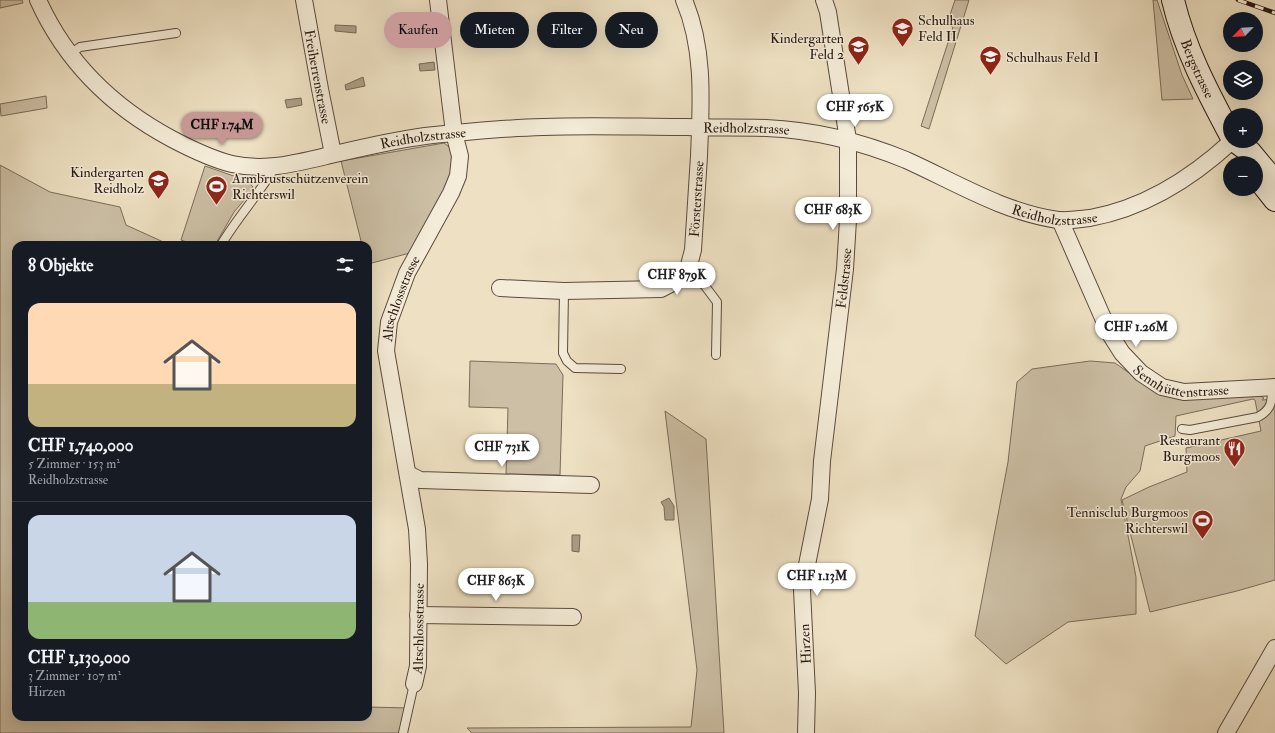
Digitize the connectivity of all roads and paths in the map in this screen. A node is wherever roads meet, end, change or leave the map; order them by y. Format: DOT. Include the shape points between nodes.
graph roads {
  1 [pos="38,0"];
  2 [pos="304,0"];
  3 [pos="438,0"];
  4 [pos="684,0"];
  5 [pos="824,0"];
  6 [pos="1173,0"];
  7 [pos="176,33"];
  8 [pos="70,54"];
  9 [pos="1223,120"];
  10 [pos="700,128"];
  11 [pos="454,133"];
  12 [pos="848,140"];
  13 [pos="1226,148"];
  14 [pos="1244,148"];
  15 [pos="333,154"];
  16 [pos="275,167"];
  17 [pos="1275,182"];
  18 [pos="1263,185"];
  19 [pos="1275,200"];
  20 [pos="1060,220"];
  21 [pos="223,241"];
  22 [pos="688,269"];
  23 [pos="500,288"];
  24 [pos="564,291"];
  25 [pos="716,355"];
  26 [pos="621,369"];
  27 [pos="1274,387"];
  28 [pos="1182,429"];
  29 [pos="822,461"];
  30 [pos="408,474"];
  31 [pos="591,484"];
  32 [pos="418,615"];
  33 [pos="573,617"];
  34 [pos="1275,648"];
  35 [pos="414,684"];
  36 [pos="404,733"];
  37 [pos="806,733"];
  38 [pos="1226,733"];
  1 -- 8 [label="street, Reidholzstrasse" via="49,23"];
  2 -- 15 [label="street, Freiherrenstrasse"];
  3 -- 11 [label="street, Altschlossstrasse"];
  4 -- 10 [label="street, Försterstrasse" via="700,66"];
  5 -- 12 [label="street, Feldstrasse"];
  6 -- 9 [label="main road, Bergstrasse" via="1195,65"];
  7 -- 8 [label="lane" via="80,47"];
  8 -- 16 [label="street, Reidholzstrasse" via="109,97 157,131 200,153 229,163"];
  10 -- 11 [label="street, Reidholzstrasse" via="540,127"];
  10 -- 12 [label="street, Reidholzstrasse" via="767,128"];
  10 -- 22 [label="street, Försterstrasse" via="693,250"];
  11 -- 15 [label="street, Reidholzstrasse" via="392,141"];
  11 -- 30 [label="street, Altschlossstrasse" via="460,156 458,176 407,273 389,322 386,351"];
  12 -- 20 [label="street, Reidholzstrasse" via="903,159 993,202"];
  12 -- 29 [label="street, Feldstrasse" via="845,269"];
  13 -- 20 [label="street, Reidholzstrasse" via="1199,170 1143,202 1112,214"];
  14 -- 17 [label="main road"];
  15 -- 16 [label="street, Reidholzstrasse"];
  16 -- 21 [label="lane"];
  18 -- 19 [label="main road"];
  20 -- 27 [label="street, Sennhüttenstrasse" via="1110,334 1122,353 1141,373 1162,387 1184,392"];
  22 -- 24 [label="street" via="680,279 661,289"];
  22 -- 25 [label="lane" via="717,302"];
  23 -- 24 [label="street"];
  24 -- 26 [label="lane" via="563,354 567,361 575,368"];
  27 -- 28 [label="lane" via="1272,402 1266,412 1258,417 1190,430"];
  29 -- 37 [label="street, Hirzen" via="820,499 802,590 807,693"];
  30 -- 31 [label="street" via="420,480"];
  30 -- 32 [label="street, Altschlossstrasse" via="418,536"];
  32 -- 33 [label="street"];
  32 -- 35 [label="street, Altschlossstrasse" via="418,666"];
  34 -- 38 [label="street"];
  35 -- 36 [label="lane, Altschlossstrasse"];
}
